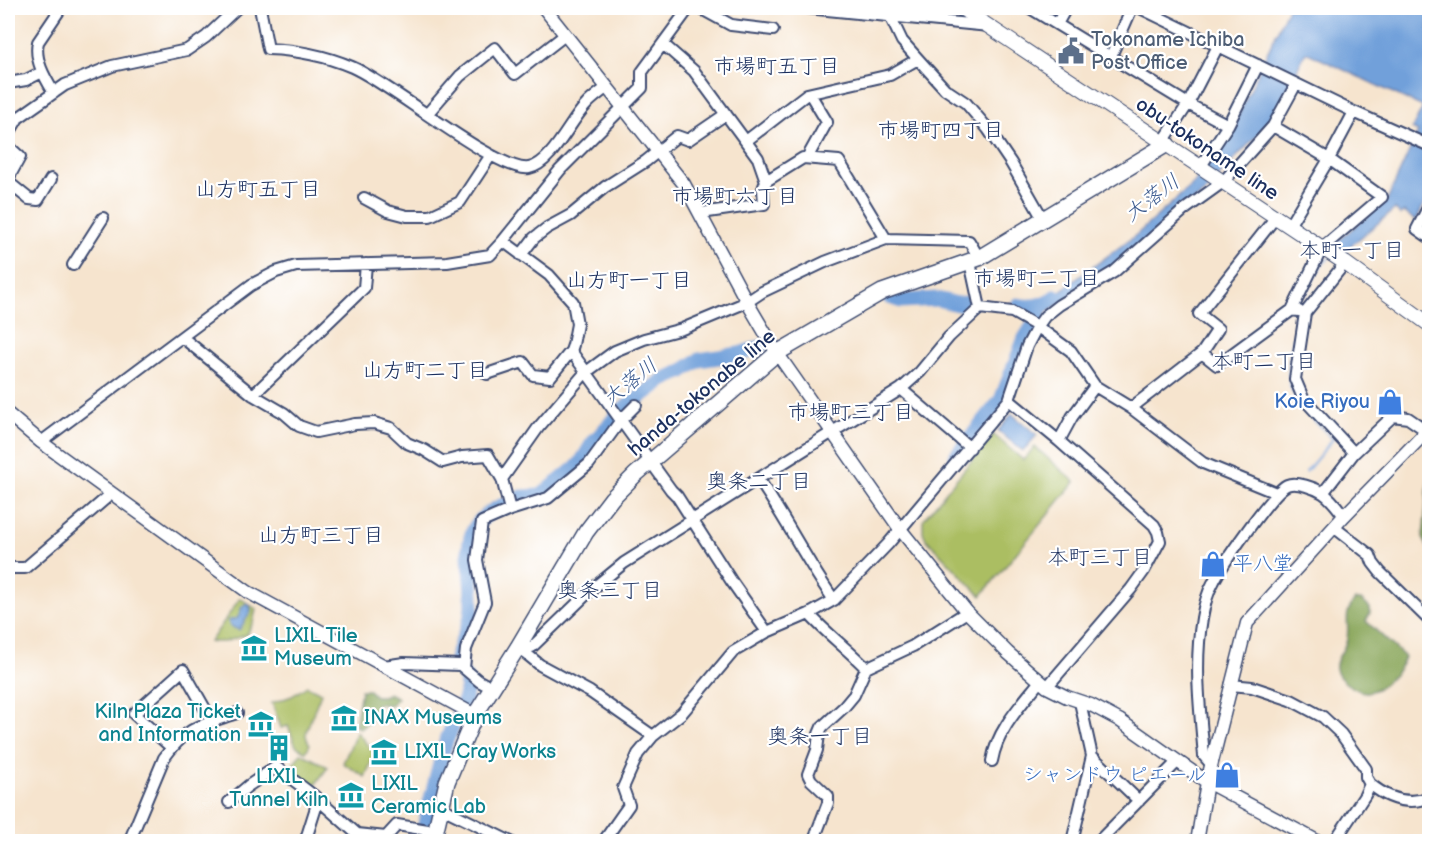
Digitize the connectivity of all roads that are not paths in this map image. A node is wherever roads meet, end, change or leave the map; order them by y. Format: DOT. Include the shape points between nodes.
graph roads {
  1 [pos="61,8"];
  2 [pos="237,8"];
  3 [pos="260,8"];
  4 [pos="544,8"];
  5 [pos="689,8"];
  6 [pos="700,8"];
  7 [pos="807,8"];
  8 [pos="961,8"];
  9 [pos="1066,8"];
  10 [pos="1132,8"];
  11 [pos="1140,8"];
  12 [pos="1037,9"];
  13 [pos="891,18"];
  14 [pos="1057,24"];
  15 [pos="990,26"];
  16 [pos="773,30"];
  17 [pos="565,35"];
  18 [pos="663,44"];
  19 [pos="1218,46"];
  20 [pos="1111,57"];
  21 [pos="918,59"];
  22 [pos="1258,65"];
  23 [pos="42,72"];
  24 [pos="8,83"];
  25 [pos="1296,84"];
  26 [pos="607,87"];
  27 [pos="54,93"];
  28 [pos="810,93"];
  29 [pos="1188,104"];
  30 [pos="624,108"];
  31 [pos="1354,112"];
  32 [pos="428,113"];
  33 [pos="726,114"];
  34 [pos="1228,125"];
  35 [pos="1273,126"];
  36 [pos="8,135"];
  37 [pos="746,141"];
  38 [pos="1165,143"];
  39 [pos="8,146"];
  40 [pos="1430,146"];
  41 [pos="658,151"];
  42 [pos="490,155"];
  43 [pos="807,158"];
  44 [pos="546,159"];
  45 [pos="1329,159"];
  46 [pos="1203,168"];
  47 [pos="560,170"];
  48 [pos="51,179"];
  49 [pos="8,181"];
  50 [pos="766,181"];
  51 [pos="1221,181"];
  52 [pos="364,198"];
  53 [pos="1430,204"];
  54 [pos="700,213"];
  55 [pos="103,218"];
  56 [pos="1275,218"];
  57 [pos="1043,219"];
  58 [pos="1289,226"];
  59 [pos="1430,238"];
  60 [pos="886,239"];
  61 [pos="504,241"];
  62 [pos="521,255"];
  63 [pos="1333,255"];
  64 [pos="974,260"];
  65 [pos="366,264"];
  66 [pos="73,265"];
  67 [pos="747,302"];
  68 [pos="980,308"];
  69 [pos="1299,312"];
  70 [pos="1033,324"];
  71 [pos="1430,325"];
  72 [pos="182,337"];
  73 [pos="571,351"];
  74 [pos="777,353"];
  75 [pos="1202,353"];
  76 [pos="585,373"];
  77 [pos="487,374"];
  78 [pos="1095,386"];
  79 [pos="902,389"];
  80 [pos="253,395"];
  81 [pos="1009,400"];
  82 [pos="636,405"];
  83 [pos="1131,408"];
  84 [pos="8,414"];
  85 [pos="618,416"];
  86 [pos="1428,431"];
  87 [pos="831,433"];
  88 [pos="1059,441"];
  89 [pos="41,442"];
  90 [pos="970,448"];
  91 [pos="1354,453"];
  92 [pos="651,462"];
  93 [pos="502,479"];
  94 [pos="759,480"];
  95 [pos="1276,493"];
  96 [pos="1323,493"];
  97 [pos="111,494"];
  98 [pos="510,510"];
  99 [pos="1344,516"];
  100 [pos="692,520"];
  101 [pos="1335,528"];
  102 [pos="900,529"];
  103 [pos="8,568"];
  104 [pos="834,600"];
  105 [pos="967,612"];
  106 [pos="809,614"];
  107 [pos="1430,621"];
  108 [pos="766,632"];
  109 [pos="518,647"];
  110 [pos="384,666"];
  111 [pos="464,668"];
  112 [pos="866,668"];
  113 [pos="1044,684"];
  114 [pos="1231,685"];
  115 [pos="492,688"];
  116 [pos="1080,702"];
  117 [pos="237,712"];
  118 [pos="475,716"];
  119 [pos="212,721"];
  120 [pos="653,736"];
  121 [pos="171,748"];
  122 [pos="1092,756"];
  123 [pos="992,761"];
  124 [pos="1177,762"];
  125 [pos="1211,764"];
  126 [pos="1207,782"];
  127 [pos="1370,784"];
  128 [pos="1430,797"];
  129 [pos="318,801"];
  130 [pos="1138,801"];
  131 [pos="230,802"];
  132 [pos="440,807"];
  133 [pos="427,832"];
  134 [pos="1199,840"];
  135 [pos="129,842"];
  136 [pos="305,842"];
  137 [pos="511,842"];
  138 [pos="603,842"];
  139 [pos="813,842"];
  140 [pos="1072,842"];
  141 [pos="1098,842"];
  142 [pos="1319,842"];
  143 [pos="1334,842"];
  1 -- 23 [label="street" via="38,42"];
  2 -- 27 [label="street" via="187,50 112,66"];
  3 -- 32 [label="street" via="268,49 292,50 353,67"];
  4 -- 17 [label="street"];
  5 -- 18 [label="street"];
  6 -- 16 [label="street" via="732,25"];
  7 -- 13 [label="street"];
  8 -- 15 [label="main road, obu-tokoname line"];
  9 -- 14 [label="street"];
  10 -- 20 [label="street"];
  11 -- 19 [label="street"];
  12 -- 14 [label="street"];
  13 -- 15 [label="street"];
  13 -- 21 [label="street" via="902,41"];
  14 -- 20 [label="street"];
  15 -- 38 [label="main road, obu-tokoname line"];
  17 -- 26 [label="street"];
  17 -- 32 [label="street" via="515,74 495,48 460,76"];
  18 -- 30 [label="street" via="642,72 642,88"];
  18 -- 33 [label="street" via="694,71"];
  19 -- 22 [label="street"];
  19 -- 29 [label="street"];
  20 -- 29 [label="street"];
  21 -- 28 [label="street" via="890,75"];
  21 -- 57 [label="street" via="988,129"];
  22 -- 25 [label="street"];
  22 -- 34 [label="street"];
  23 -- 24 [label="street"];
  23 -- 27 [label="street"];
  25 -- 31 [label="street"];
  25 -- 35 [label="street"];
  26 -- 30 [label="street"];
  26 -- 44 [label="street" via="586,105"];
  27 -- 36 [label="street" via="18,118"];
  28 -- 37 [label="street"];
  28 -- 43 [label="street" via="827,122"];
  29 -- 34 [label="street"];
  29 -- 38 [label="street"];
  30 -- 41 [label="street"];
  30 -- 47 [label="street"];
  31 -- 40 [label="street"];
  31 -- 45 [label="street"];
  32 -- 42 [label="street"];
  33 -- 37 [label="street"];
  33 -- 41 [label="street" via="688,140 677,136"];
  34 -- 46 [label="street"];
  35 -- 45 [label="street"];
  35 -- 51 [label="street"];
  37 -- 50 [label="street" via="758,158"];
  38 -- 46 [label="main road, obu-tokoname line"];
  38 -- 57 [label="main road, handa-tokonabe line"];
  39 -- 49 [label="street" via="21,157"];
  41 -- 54 [label="street" via="684,184"];
  41 -- 62 [label="street" via="547,228"];
  42 -- 44 [label="street" via="512,166 530,168"];
  42 -- 52 [label="street" via="460,202 430,216 388,211"];
  43 -- 50 [label="street"];
  43 -- 60 [label="street" via="839,161"];
  44 -- 47 [label="street"];
  45 -- 58 [label="street"];
  45 -- 63 [label="street" via="1382,197"];
  46 -- 51 [label="main road, obu-tokoname line"];
  47 -- 61 [label="street"];
  48 -- 49 [label="street" via="38,200 29,199"];
  50 -- 54 [label="street" via="764,204"];
  51 -- 56 [label="main road, obu-tokoname line"];
  51 -- 70 [label="street" via="1114,272"];
  53 -- 59 [label="street" via="1417,229"];
  54 -- 67 [label="street"];
  55 -- 66 [label="street"];
  56 -- 58 [label="main road, obu-tokoname line"];
  56 -- 75 [label="street" via="1199,314 1218,329"];
  57 -- 64 [label="main road, handa-tokonabe line"];
  58 -- 63 [label="main road, obu-tokoname line"];
  60 -- 64 [label="street" via="969,241"];
  60 -- 67 [label="street" via="817,266"];
  61 -- 62 [label="street"];
  61 -- 65 [label="street" via="490,255 471,259"];
  62 -- 73 [label="street" via="549,275 573,302 577,324"];
  63 -- 69 [label="street"];
  63 -- 69 [label="street"];
  63 -- 71 [label="main road, obu-tokoname line"];
  64 -- 68 [label="street"];
  64 -- 74 [label="main road, handa-tokonabe line" via="882,292"];
  65 -- 72 [label="street" via="296,266 276,272"];
  65 -- 80 [label="street" via="364,288"];
  67 -- 74 [label="street"];
  67 -- 76 [label="street" via="675,331 627,345"];
  68 -- 70 [label="street" via="1012,312"];
  68 -- 79 [label="street"];
  69 -- 75 [label="street" via="1217,365"];
  69 -- 91 [label="street" via="1295,379 1303,398"];
  70 -- 78 [label="street" via="1071,351"];
  70 -- 81 [label="street"];
  72 -- 80 [label="street"];
  72 -- 89 [label="street"];
  73 -- 76 [label="street"];
  73 -- 77 [label="street" via="549,377 533,375 523,362"];
  74 -- 87 [label="street"];
  74 -- 92 [label="main road, handa-tokonabe line"];
  75 -- 83 [label="street"];
  76 -- 85 [label="street"];
  76 -- 93 [label="street" via="538,428"];
  78 -- 83 [label="street"];
  78 -- 88 [label="street"];
  79 -- 87 [label="street"];
  79 -- 90 [label="street"];
  80 -- 93 [label="street" via="299,426 316,432 374,423 391,428 407,443 443,462 488,455"];
  81 -- 88 [label="street"];
  81 -- 90 [label="street"];
  82 -- 85 [label="street"];
  83 -- 95 [label="street" via="1203,463"];
  84 -- 89 [label="street"];
  85 -- 92 [label="street"];
  85 -- 98 [label="street" via="589,464 548,498"];
  86 -- 91 [label="street" via="1408,418 1394,416"];
  86 -- 99 [label="street"];
  87 -- 94 [label="street"];
  87 -- 102 [label="street"];
  88 -- 113 [label="street" via="1154,525 1160,541 1131,588"];
  89 -- 97 [label="street"];
  90 -- 102 [label="street"];
  91 -- 96 [label="street"];
  92 -- 100 [label="street"];
  92 -- 109 [label="main road, handa-tokonabe line" via="612,498 586,532"];
  93 -- 98 [label="street"];
  94 -- 100 [label="street"];
  94 -- 104 [label="street"];
  95 -- 96 [label="street" via="1296,484"];
  95 -- 125 [label="street" via="1240,540 1206,600 1198,683 1204,756"];
  96 -- 99 [label="street"];
  97 -- 103 [label="street" via="25,568"];
  97 -- 110 [label="street" via="248,592"];
  98 -- 111 [label="street" via="482,522 477,560 485,602 466,649"];
  99 -- 101 [label="street"];
  100 -- 108 [label="street"];
  100 -- 109 [label="street" via="624,563 532,647"];
  101 -- 107 [label="street" via="1370,555 1380,572"];
  101 -- 114 [label="street" via="1247,623"];
  102 -- 104 [label="street"];
  102 -- 105 [label="street"];
  104 -- 106 [label="street"];
  105 -- 112 [label="street" via="913,646"];
  105 -- 113 [label="street"];
  106 -- 108 [label="street"];
  106 -- 112 [label="street"];
  108 -- 120 [label="street" via="733,652 682,713"];
  109 -- 115 [label="main road, handa-tokonabe line"];
  109 -- 120 [label="street"];
  110 -- 111 [label="street" via="435,663"];
  110 -- 118 [label="street"];
  111 -- 115 [label="street"];
  112 -- 139 [label="street" via="854,695 819,734 808,774 828,796 828,803"];
  113 -- 116 [label="street"];
  113 -- 123 [label="street" via="1017,710 994,745"];
  114 -- 125 [label="street"];
  114 -- 127 [label="street" via="1252,687 1291,700 1323,717 1341,734 1366,769"];
  115 -- 118 [label="main road, handa-tokonabe line"];
  116 -- 122 [label="street"];
  116 -- 124 [label="street" via="1119,720"];
  117 -- 119 [label="street"];
  118 -- 132 [label="main road, handa-tokonabe line"];
  119 -- 121 [label="street" via="189,730"];
  119 -- 121 [label="street" via="183,670 134,714"];
  120 -- 138 [label="street" via="638,754 623,788 629,805"];
  121 -- 135 [label="street"];
  122 -- 130 [label="street"];
  122 -- 140 [label="street"];
  124 -- 126 [label="street"];
  124 -- 130 [label="street"];
  125 -- 126 [label="street"];
  126 -- 134 [label="street"];
  126 -- 142 [label="street"];
  127 -- 128 [label="street" via="1396,800 1413,802"];
  127 -- 143 [label="street"];
  129 -- 131 [label="street" via="276,767"];
  129 -- 133 [label="street" via="357,834 386,837 397,825"];
  129 -- 136 [label="street"];
  130 -- 141 [label="street"];
  132 -- 133 [label="main road, handa-tokonabe line"];
  132 -- 137 [label="street"];
}
